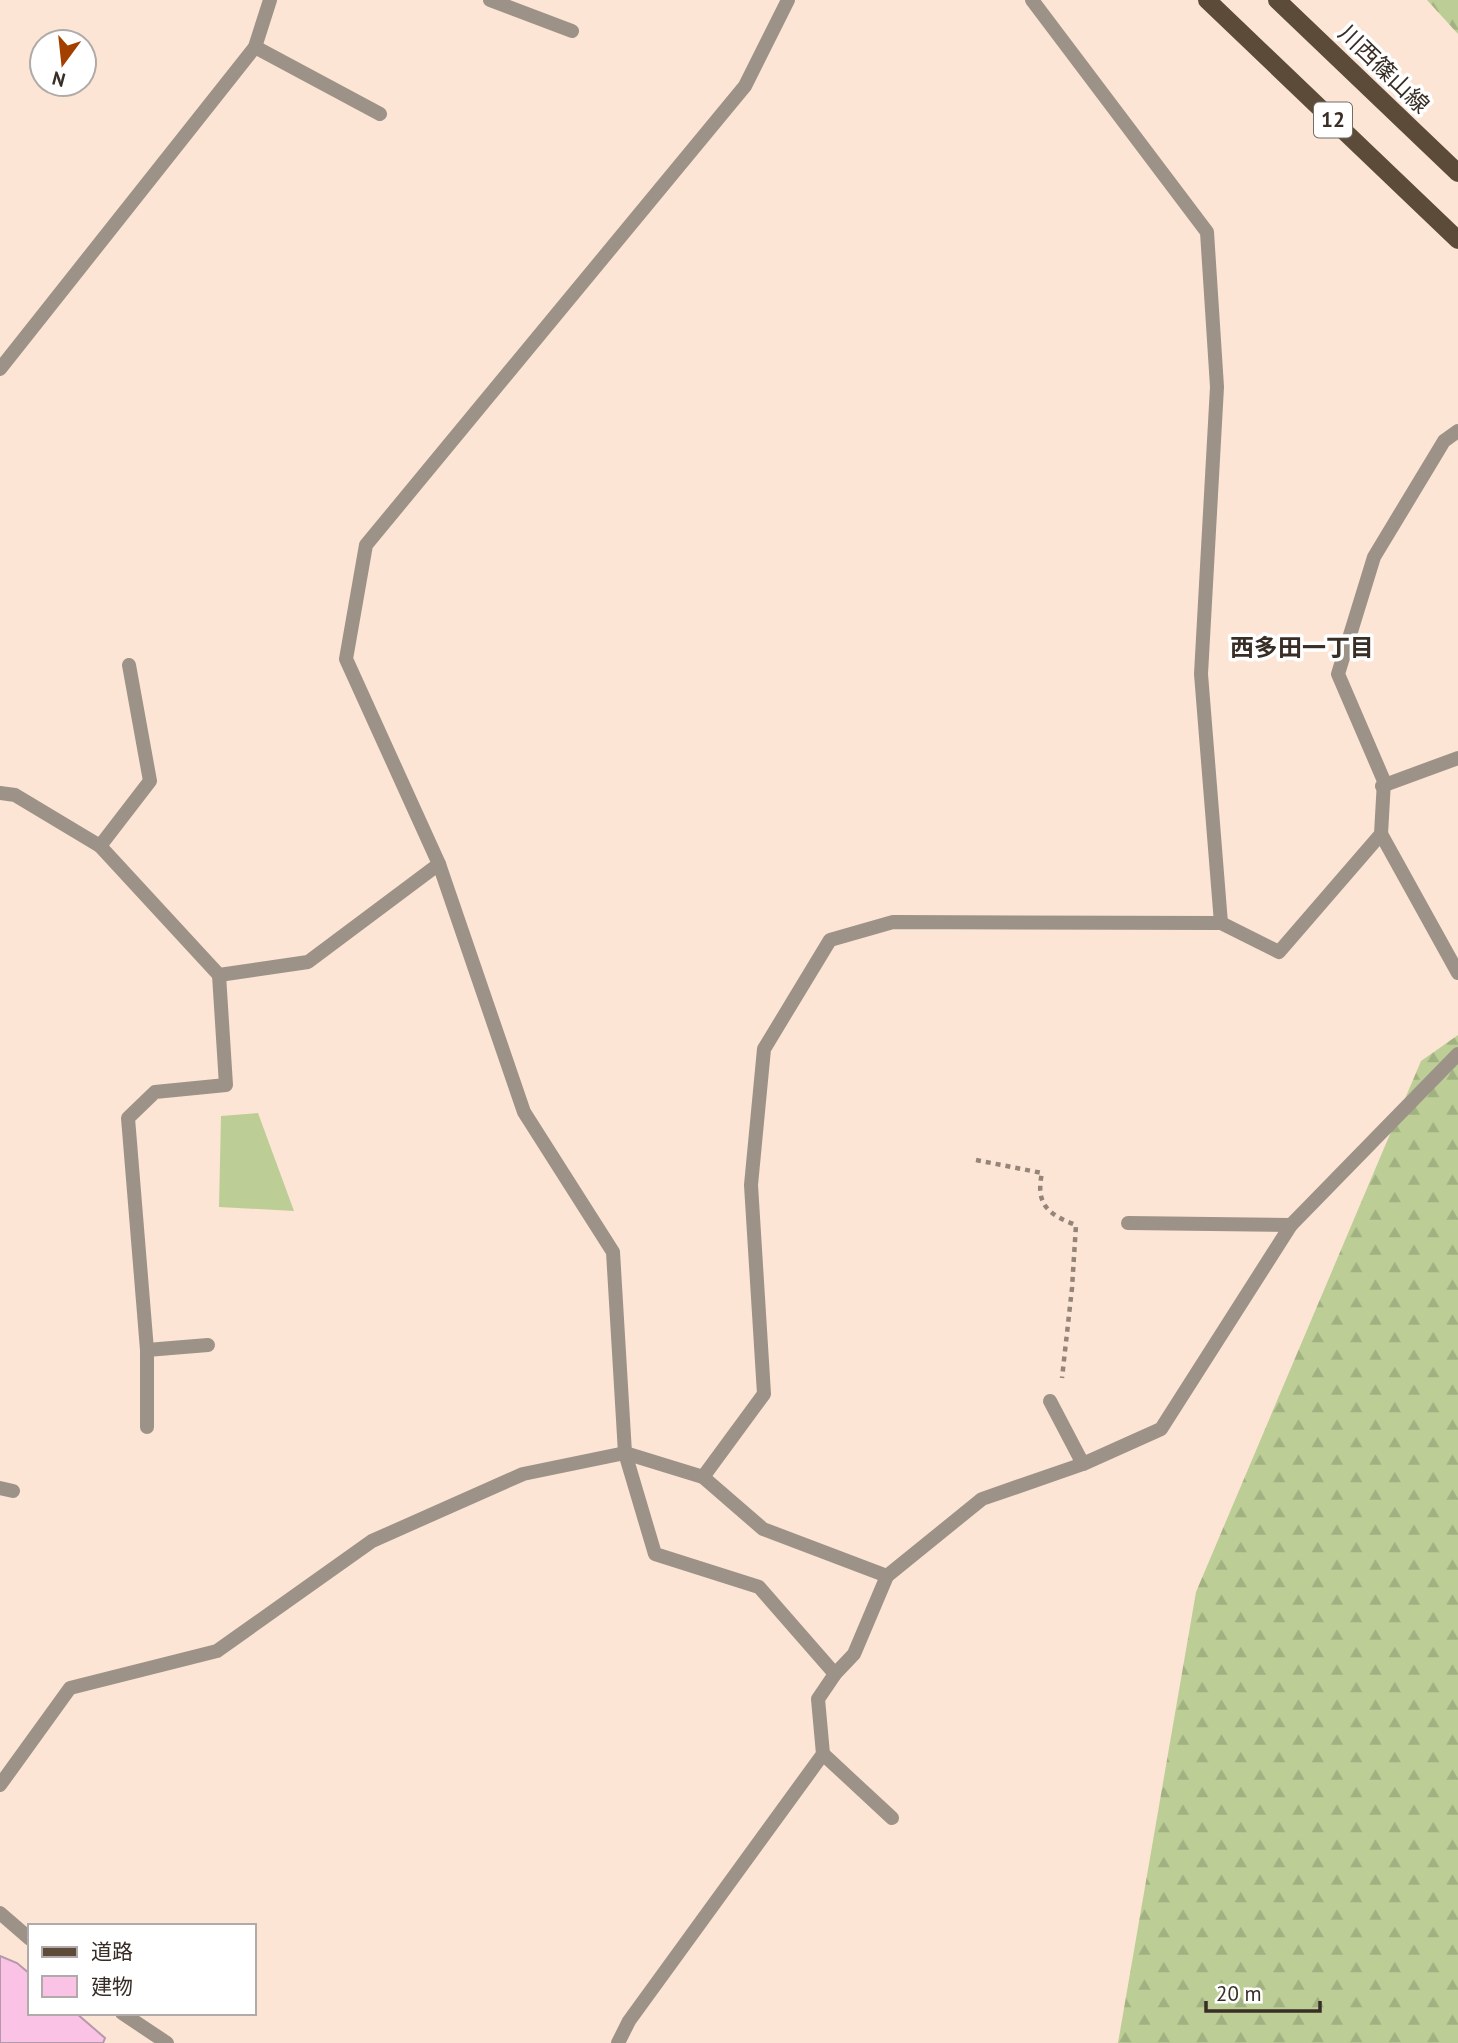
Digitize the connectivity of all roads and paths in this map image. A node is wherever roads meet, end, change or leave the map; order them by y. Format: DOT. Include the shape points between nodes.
graph roads {
  1 [pos="270,0"];
  2 [pos="490,0"];
  3 [pos="788,0"];
  4 [pos="1032,0"];
  5 [pos="1207,0"];
  6 [pos="1277,0"];
  7 [pos="572,31"];
  8 [pos="255,47"];
  9 [pos="380,114"];
  10 [pos="1458,173"];
  11 [pos="1458,240"];
  12 [pos="0,369"];
  13 [pos="1458,431"];
  14 [pos="129,665"];
  15 [pos="1458,758"];
  16 [pos="1382,786"];
  17 [pos="0,793"];
  18 [pos="1381,835"];
  19 [pos="100,846"];
  20 [pos="439,864"];
  21 [pos="1221,923"];
  22 [pos="1458,973"];
  23 [pos="219,975"];
  24 [pos="1458,1055"];
  25 [pos="976,1160"];
  26 [pos="1128,1223"];
  27 [pos="1291,1224"];
  28 [pos="208,1345"];
  29 [pos="147,1350"];
  30 [pos="1050,1401"];
  31 [pos="147,1427"];
  32 [pos="625,1453"];
  33 [pos="1083,1464"];
  34 [pos="704,1477"];
  35 [pos="887,1576"];
  36 [pos="835,1674"];
  37 [pos="823,1754"];
  38 [pos="0,1785"];
  39 [pos="892,1818"];
  40 [pos="0,1913"];
  41 [pos="28,1937"];
  42 [pos="125,2015"];
  43 [pos="167,2043"];
  44 [pos="618,2043"];
  1 -- 8 [label="street"];
  2 -- 7 [label="street"];
  3 -- 20 [label="street" via="745,86 366,545 346,659"];
  4 -- 21 [label="street" via="1208,232 1217,387 1201,674"];
  5 -- 11 [label="main road, 12"];
  6 -- 10 [label="main road, 川西篠山線 / 12"];
  8 -- 9 [label="street"];
  8 -- 12 [label="street"];
  13 -- 16 [label="street" via="1444,441 1374,558 1338,674 1384,781"];
  14 -- 19 [label="street" via="150,780"];
  15 -- 16 [label="street"];
  16 -- 18 [label="street"];
  17 -- 19 [label="street" via="15,795"];
  18 -- 21 [label="street" via="1279,952"];
  18 -- 22 [label="street"];
  19 -- 23 [label="street"];
  20 -- 23 [label="street" via="308,962"];
  20 -- 32 [label="street" via="524,1112 613,1252"];
  21 -- 34 [label="street" via="893,922 830,940 764,1049 751,1185 764,1394"];
  23 -- 29 [label="street" via="226,1085 155,1093 128,1118"];
  24 -- 27 [label="street"];
  25 -- 30 [label="path" via="1042,1174 1043,1205 1055,1218 1076,1225 1063,1371"];
  26 -- 27 [label="street"];
  27 -- 33 [label="street" via="1161,1429"];
  28 -- 29 [label="street"];
  29 -- 31 [label="street"];
  30 -- 33 [label="street"];
  32 -- 34 [label="street"];
  32 -- 36 [label="street" via="655,1554 759,1587"];
  32 -- 38 [label="street" via="523,1474 372,1541 218,1651 70,1688"];
  33 -- 35 [label="street" via="982,1499"];
  34 -- 35 [label="street" via="763,1529"];
  35 -- 36 [label="street" via="855,1654"];
  36 -- 37 [label="street" via="818,1699"];
  37 -- 39 [label="street"];
  37 -- 44 [label="street" via="629,2021"];
  40 -- 41 [label="street"];
  42 -- 43 [label="street"];
}
